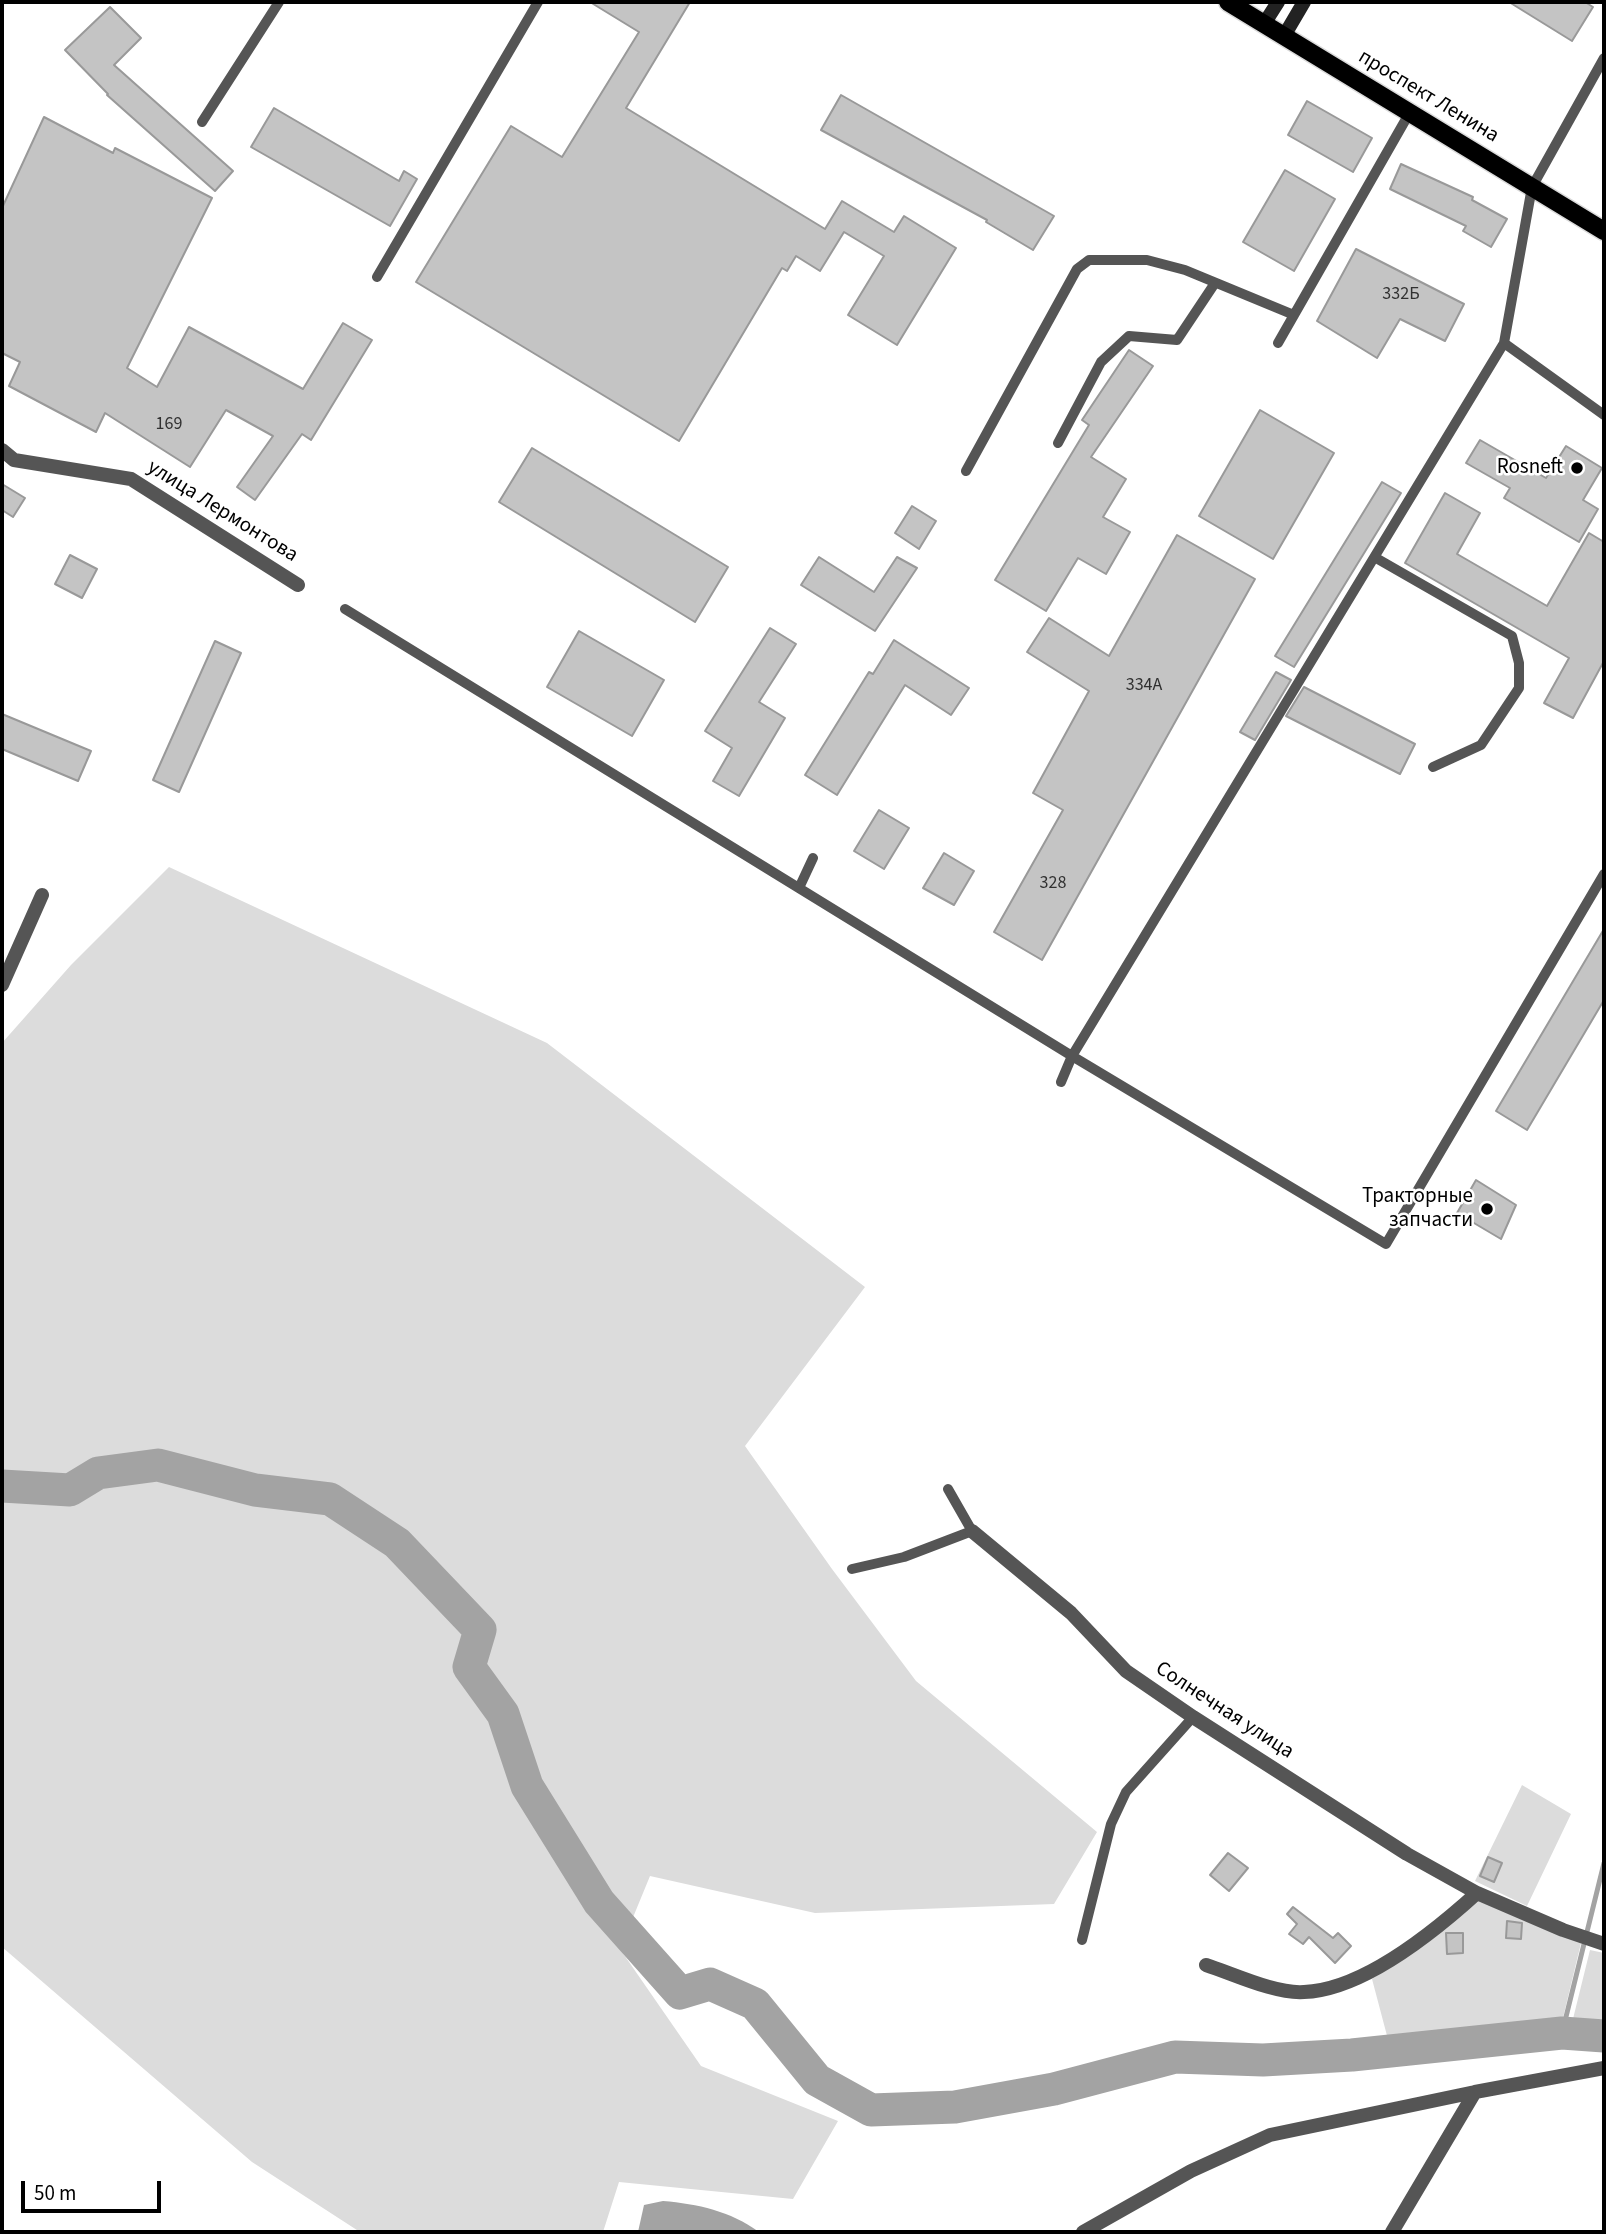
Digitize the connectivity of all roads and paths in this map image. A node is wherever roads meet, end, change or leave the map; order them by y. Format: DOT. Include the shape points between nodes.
graph roads {
  1 [pos="279,2"];
  2 [pos="538,2"];
  3 [pos="1228,2"];
  4 [pos="1278,2"];
  5 [pos="1304,2"];
  6 [pos="1265,24"];
  7 [pos="1284,36"];
  8 [pos="1604,58"];
  9 [pos="1410,113"];
  10 [pos="202,122"];
  11 [pos="1532,187"];
  12 [pos="1604,231"];
  13 [pos="377,277"];
  14 [pos="1214,283"];
  15 [pos="1294,315"];
  16 [pos="1278,342"];
  17 [pos="1504,343"];
  18 [pos="1604,415"];
  19 [pos="1058,443"];
  20 [pos="2,450"];
  21 [pos="966,471"];
  22 [pos="1376,558"];
  23 [pos="298,584"];
  24 [pos="345,609"];
  25 [pos="1433,767"];
  26 [pos="813,858"];
  27 [pos="1604,874"];
  28 [pos="799,888"];
  29 [pos="42,895"];
  30 [pos="2,985"];
  31 [pos="1072,1056"];
  32 [pos="1061,1082"];
  33 [pos="948,1489"];
  34 [pos="972,1531"];
  35 [pos="852,1569"];
  36 [pos="1193,1717"];
  37 [pos="1477,1893"];
  38 [pos="1082,1940"];
  39 [pos="1604,1944"];
  40 [pos="1206,1965"];
  41 [pos="1604,2068"];
  42 [pos="1475,2092"];
  43 [pos="1083,2232"];
  44 [pos="1392,2232"];
  1 -- 10 [label="lane"];
  2 -- 13 [label="lane"];
  3 -- 6 [label="main road, проспект Ленина"];
  4 -- 6 [label="main road"];
  5 -- 7 [label="main road"];
  6 -- 7 [label="main road, проспект Ленина"];
  7 -- 9 [label="main road, проспект Ленина"];
  8 -- 11 [label="lane"];
  9 -- 11 [label="main road, проспект Ленина"];
  9 -- 15 [label="lane"];
  11 -- 12 [label="main road, проспект Ленина"];
  11 -- 17 [label="lane"];
  14 -- 15 [label="lane"];
  14 -- 19 [label="lane" via="1177,340 1129,336 1101,362"];
  14 -- 21 [label="lane" via="1147,260 1088,260 1077,270"];
  15 -- 16 [label="lane"];
  17 -- 18 [label="lane"];
  17 -- 22 [label="lane"];
  20 -- 23 [label="street, улица Лермонтова" via="14,460 131,479"];
  22 -- 25 [label="lane" via="1511,636 1519,663 1519,688 1481,745"];
  22 -- 31 [label="lane"];
  24 -- 28 [label="lane"];
  26 -- 28 [label="lane"];
  27 -- 31 [label="lane" via="1386,1244"];
  28 -- 31 [label="lane"];
  29 -- 30 [label="street"];
  31 -- 32 [label="lane"];
  33 -- 34 [label="lane"];
  34 -- 35 [label="lane" via="904,1557"];
  34 -- 36 [label="street, Солнечная улица" via="1071,1614 1126,1671"];
  36 -- 37 [label="street, Солнечная улица" via="1407,1854"];
  36 -- 38 [label="lane" via="1126,1792 1111,1825"];
  37 -- 39 [label="street, Солнечная улица"];
  37 -- 40 [label="street" via="1438,1928 1390,1959 1329,1988 1302,1993"];
  41 -- 42 [label="street"];
  42 -- 43 [label="street" via="1270,2135 1191,2171"];
  42 -- 44 [label="street"];
}
